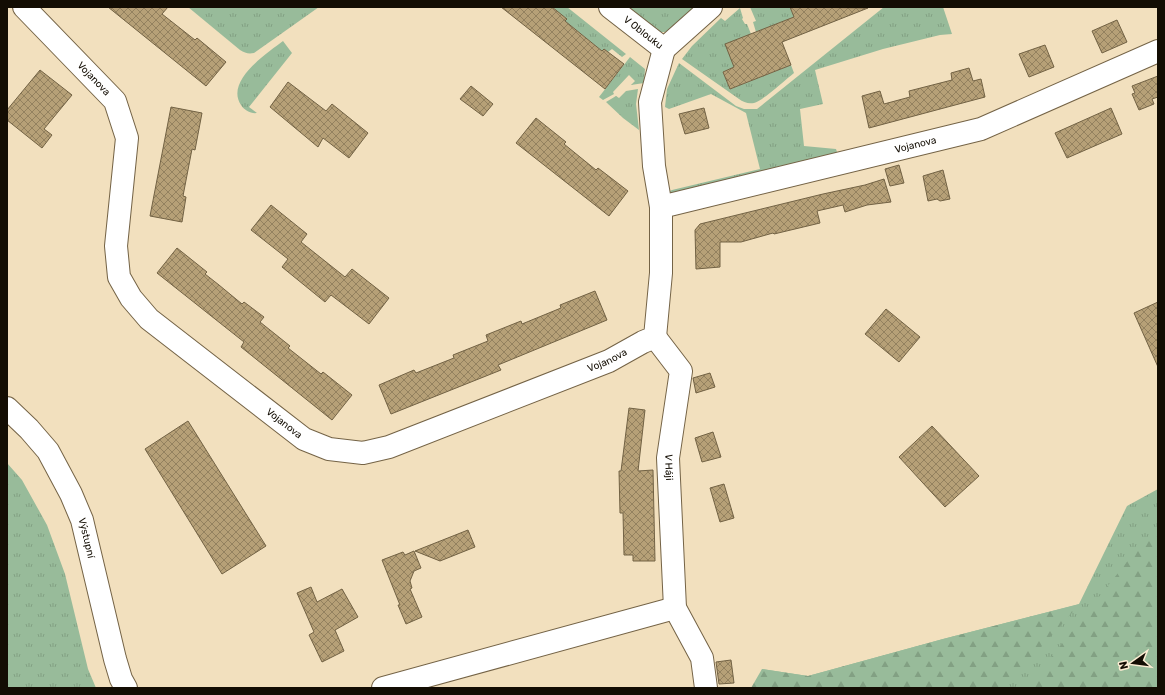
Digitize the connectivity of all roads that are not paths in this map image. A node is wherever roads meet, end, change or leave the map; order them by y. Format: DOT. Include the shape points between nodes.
graph roads {
  1 [pos="24,7"];
  2 [pos="610,7"];
  3 [pos="711,7"];
  4 [pos="664,49"];
  5 [pos="1158,50"];
  6 [pos="661,207"];
  7 [pos="655,337"];
  8 [pos="7,408"];
  9 [pos="674,608"];
  10 [pos="420,683"];
  11 [pos="126,688"];
  12 [pos="383,688"];
  13 [pos="706,688"];
  1 -- 7 [label="street, Vojanova" via="115,101 127,138 116,246 119,277 131,298 149,319 304,439 329,449 363,453 389,447 609,361"];
  2 -- 4 [label="street, V Oblouku"];
  3 -- 4 [label="street, V Oblouku"];
  4 -- 6 [label="street" via="650,102 654,166"];
  5 -- 6 [label="street, Vojanova" via="981,129"];
  6 -- 7 [label="street" via="661,273"];
  7 -- 9 [label="street, V Háji" via="681,371 668,458"];
  8 -- 11 [label="street, Výstupní" via="48,451 66,483 82,520 115,659"];
  9 -- 10 [label="street"];
  9 -- 13 [label="street, V Háji" via="702,658"];
  10 -- 12 [label="street"];
}
